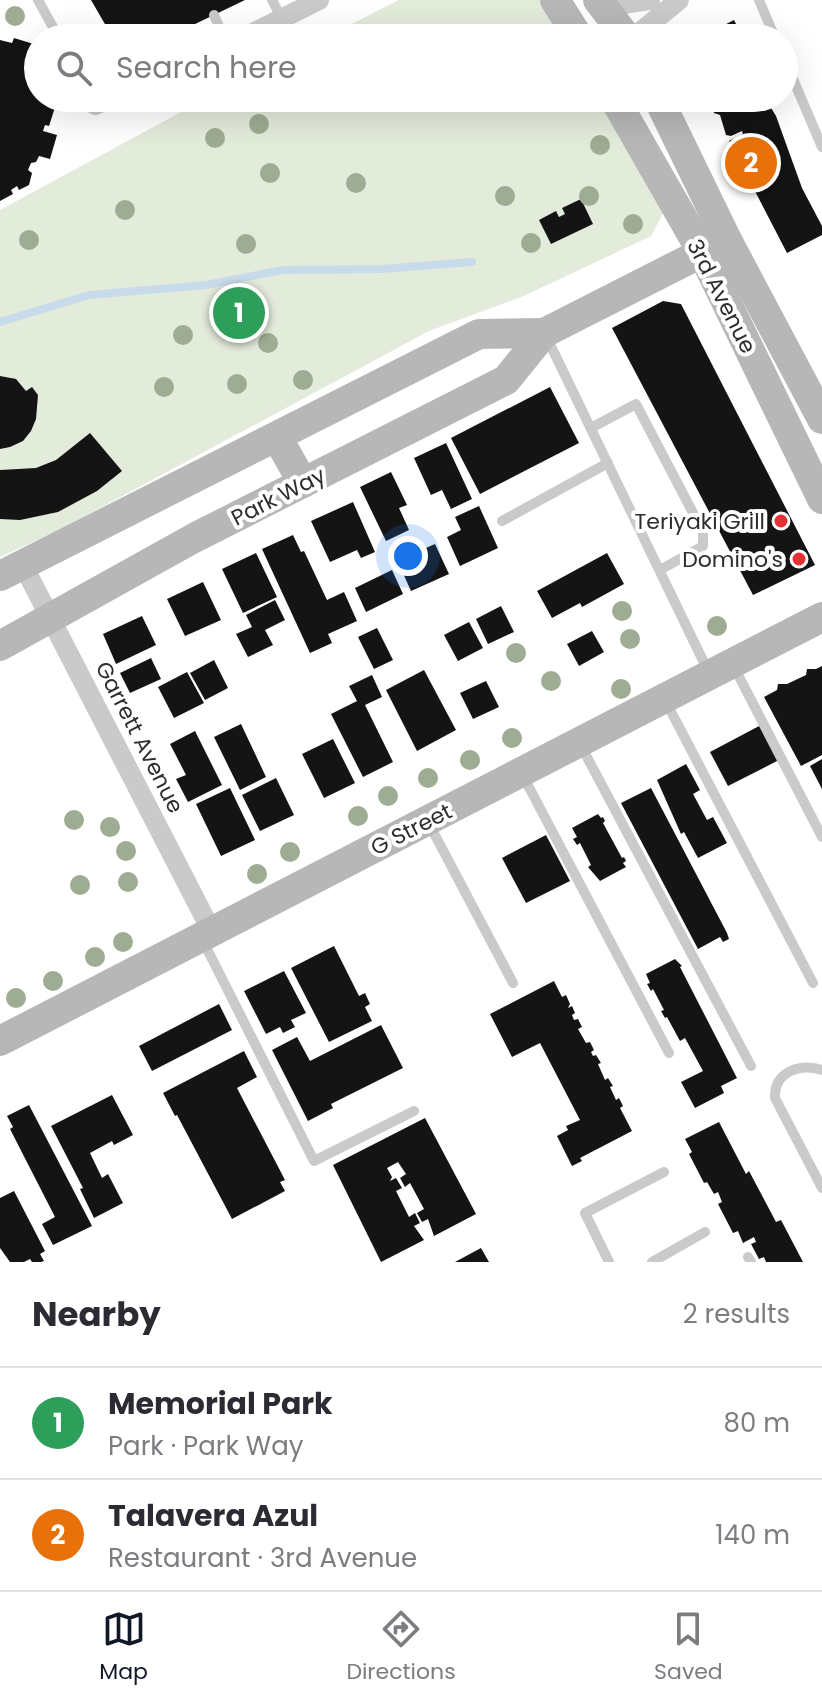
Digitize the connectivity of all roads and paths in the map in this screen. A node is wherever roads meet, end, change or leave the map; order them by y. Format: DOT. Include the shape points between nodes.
graph roads {
  1 [pos="38,0"];
  2 [pos="272,0"];
  3 [pos="319,0"];
  4 [pos="555,0"];
  5 [pos="650,0"];
  6 [pos="679,0"];
  7 [pos="759,0"];
  8 [pos="598,1"];
  9 [pos="214,15"];
  10 [pos="282,19"];
  11 [pos="51,24"];
  12 [pos="218,24"];
  13 [pos="272,24"];
  14 [pos="570,24"];
  15 [pos="618,24"];
  16 [pos="648,24"];
  17 [pos="769,24"];
  18 [pos="798,91"];
  19 [pos="623,112"];
  20 [pos="663,112"];
  21 [pos="822,147"];
  22 [pos="714,246"];
  23 [pos="544,333"];
  24 [pos="822,419"];
  25 [pos="591,428"];
  26 [pos="277,437"];
  27 [pos="608,463"];
  28 [pos="303,483"];
  29 [pos="822,499"];
  30 [pos="502,521"];
  31 [pos="12,570"];
  32 [pos="660,570"];
  33 [pos="822,617"];
  34 [pos="52,618"];
  35 [pos="0,646"];
  36 [pos="721,669"];
  37 [pos="664,698"];
  38 [pos="579,742"];
  39 [pos="521,772"];
  40 [pos="427,821"];
  41 [pos="822,837"];
  42 [pos="206,935"];
  43 [pos="513,983"];
  44 [pos="813,983"];
  45 [pos="0,1041"];
  46 [pos="669,1053"];
  47 [pos="751,1066"];
  48 [pos="822,1070"];
  49 [pos="414,1111"];
  50 [pos="664,1172"];
  51 [pos="822,1188"];
  52 [pos="705,1232"];
  53 [pos="609,1262"];
  54 [pos="652,1262"];
  1 -- 11 [label="lane"];
  2 -- 10 [label="lane"];
  3 -- 10 [label="street"];
  4 -- 14 [label="street"];
  5 -- 8 [label="street" via="616,5"];
  6 -- 16 [label="street"];
  7 -- 17 [label="lane"];
  8 -- 15 [label="street"];
  9 -- 12 [label="lane"];
  10 -- 13 [label="street"];
  18 -- 21 [label="lane"];
  19 -- 22 [label="street, 3rd Avenue"];
  20 -- 22 [label="street, 3rd Avenue"];
  22 -- 23 [label="street, Park Way"];
  22 -- 24 [label="street, 3rd Avenue"];
  22 -- 29 [label="street, 3rd Avenue"];
  23 -- 25 [label="lane"];
  23 -- 26 [label="street, Park Way" via="479,334"];
  23 -- 28 [label="street, Park Way" via="506,380"];
  25 -- 27 [label="lane"];
  25 -- 32 [label="lane" via="636,404 703,532 703,546"];
  26 -- 28 [label="street"];
  26 -- 31 [label="street, Park Way"];
  27 -- 30 [label="lane"];
  27 -- 32 [label="lane"];
  28 -- 34 [label="street, Park Way"];
  31 -- 34 [label="street, Garrett Avenue"];
  32 -- 36 [label="lane"];
  33 -- 36 [label="street, G Street"];
  34 -- 35 [label="street, Park Way"];
  34 -- 42 [label="street, Garrett Avenue"];
  36 -- 37 [label="street, G Street"];
  36 -- 41 [label="lane"];
  37 -- 38 [label="street, G Street"];
  37 -- 44 [label="lane"];
  38 -- 39 [label="street, G Street"];
  38 -- 47 [label="lane"];
  39 -- 40 [label="street, G Street"];
  39 -- 46 [label="lane"];
  40 -- 42 [label="street, G Street"];
  40 -- 43 [label="lane"];
  42 -- 45 [label="street, G Street"];
  42 -- 49 [label="lane" via="314,1161"];
  48 -- 51 [label="lane" via="800,1068 775,1087 775,1098"];
  50 -- 53 [label="lane" via="585,1213"];
  52 -- 54 [label="lane"];
}
